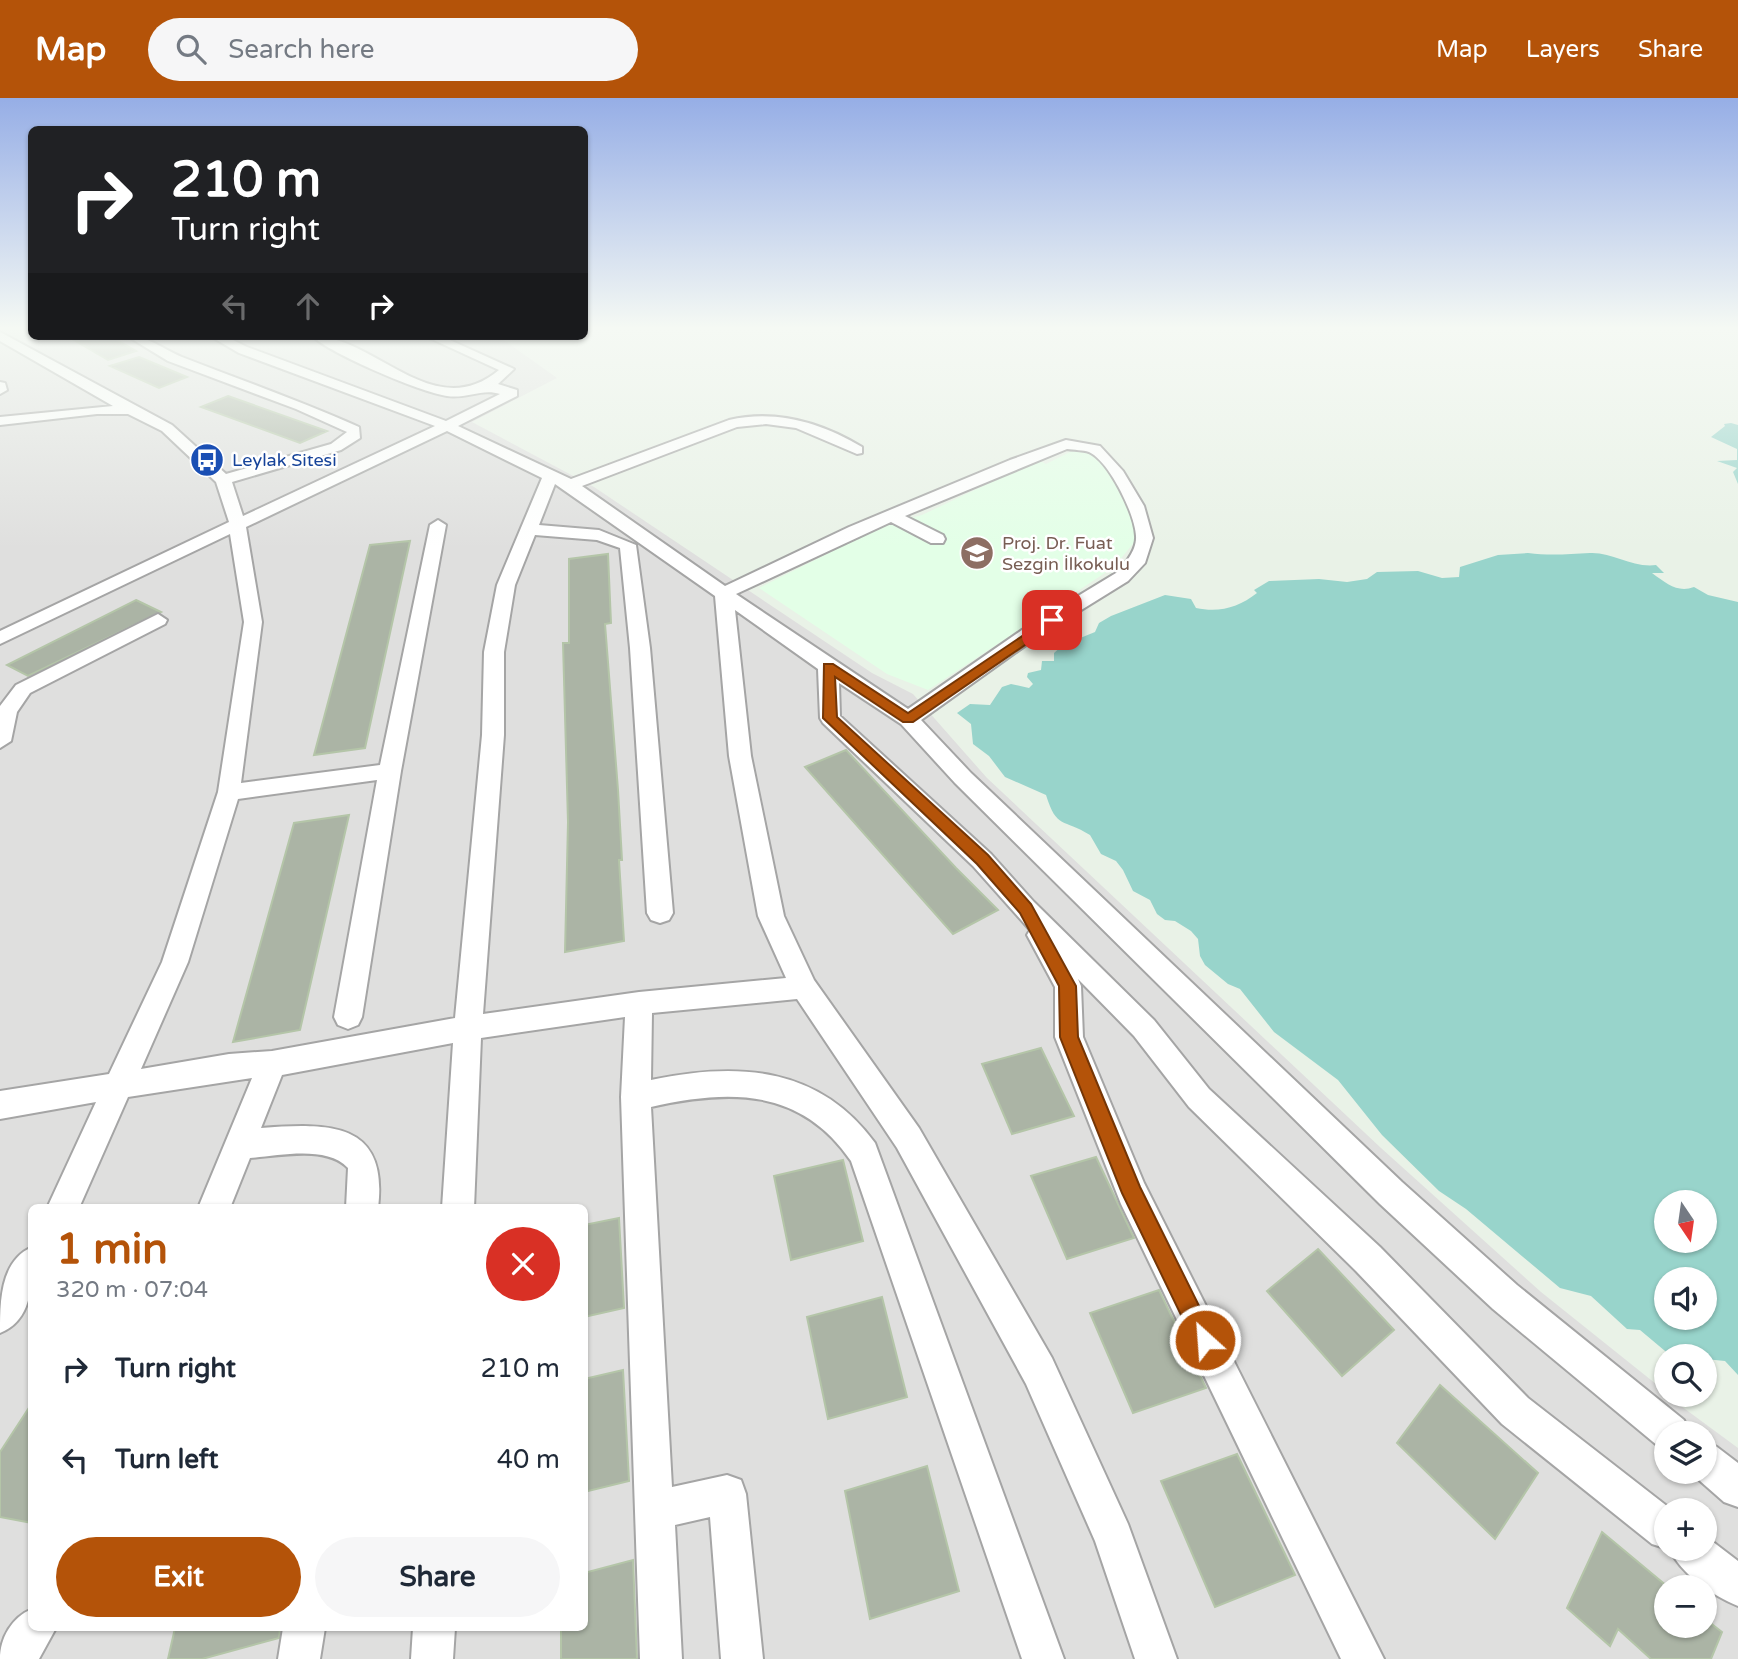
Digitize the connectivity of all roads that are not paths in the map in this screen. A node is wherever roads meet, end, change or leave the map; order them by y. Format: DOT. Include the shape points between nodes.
graph roads {
  1 [pos="116,402"];
  2 [pos="290,402"];
  3 [pos="382,402"];
  4 [pos="495,402"];
  5 [pos="130,410"];
  6 [pos="0,421"];
  7 [pos="447,426"];
  8 [pos="857,450"];
  9 [pos="223,480"];
  10 [pos="560,480"];
  11 [pos="893,516"];
  12 [pos="237,523"];
  13 [pos="438,525"];
  14 [pos="528,529"];
  15 [pos="937,538"];
  16 [pos="724,593"];
  17 [pos="158,620"];
  18 [pos="0,638"];
  19 [pos="828,667"];
  20 [pos="908,719"];
  21 [pos="0,741"];
  22 [pos="390,771"];
  23 [pos="229,792"];
  24 [pos="1025,909"];
  25 [pos="660,913"];
  26 [pos="804,987"];
  27 [pos="639,1003"];
  28 [pos="348,1017"];
  29 [pos="468,1028"];
  30 [pos="272,1064"];
  31 [pos="120,1086"];
  32 [pos="636,1097"];
  33 [pos="0,1105"];
  34 [pos="240,1144"];
  35 [pos="65,1204"];
  36 [pos="216,1204"];
  37 [pos="362,1204"];
  38 [pos="458,1204"];
  39 [pos="28,1269"];
  40 [pos="0,1315"];
  41 [pos="1656,1421"];
  42 [pos="1717,1471"];
  43 [pos="1738,1488"];
  44 [pos="654,1510"];
  45 [pos="1654,1521"];
  46 [pos="1705,1561"];
  47 [pos="1738,1587"];
  48 [pos="33,1631"];
  49 [pos="304,1631"];
  50 [pos="433,1631"];
  51 [pos="14,1659"];
  52 [pos="299,1659"];
  53 [pos="432,1659"];
  54 [pos="662,1659"];
  55 [pos="742,1659"];
  56 [pos="1043,1659"];
  57 [pos="1156,1659"];
  58 [pos="1363,1659"];
  1 -- 5 [label="street"];
  2 -- 9 [label="street" via="355,430 355,435 336,447"];
  3 -- 7 [label="street"];
  4 -- 7 [label="street"];
  5 -- 6 [label="street"];
  5 -- 9 [label="street" via="167,428"];
  7 -- 10 [label="street"];
  7 -- 12 [label="street"];
  8 -- 10 [label="street" via="789,421 757,418"];
  9 -- 12 [label="street"];
  10 -- 14 [label="street"];
  10 -- 16 [label="street"];
  11 -- 15 [label="street"];
  11 -- 16 [label="street"];
  11 -- 20 [label="street" via="1015,463 1060,446 1081,444 1099,451 1118,474 1136,506 1145,538 1141,555 1122,577 1029,634"];
  12 -- 18 [label="street"];
  12 -- 23 [label="street" via="253,622"];
  13 -- 22 [label="street"];
  14 -- 25 [label="street" via="599,535 628,545"];
  14 -- 29 [label="street" via="506,585 494,652 493,735"];
  16 -- 19 [label="street"];
  16 -- 26 [label="street" via="740,756 771,916"];
  17 -- 21 [label="street" via="23,689 7,711"];
  19 -- 20 [label="street"];
  19 -- 24 [label="street" via="830,718 982,859"];
  20 -- 41 [label="street" via="963,778 1391,1193 1505,1297"];
  22 -- 23 [label="street"];
  22 -- 28 [label="street"];
  23 -- 31 [label="street" via="175,962"];
  24 -- 45 [label="street" via="1144,1028 1199,1098 1368,1259 1515,1411"];
  24 -- 58 [label="street" via="1068,986 1069,1037 1132,1193"];
  26 -- 27 [label="street"];
  26 -- 57 [label="street" via="908,1138 1039,1371 1114,1538"];
  27 -- 29 [label="street"];
  27 -- 32 [label="street"];
  29 -- 30 [label="street"];
  29 -- 38 [label="street"];
  30 -- 31 [label="street"];
  30 -- 34 [label="street"];
  31 -- 33 [label="street"];
  31 -- 35 [label="street"];
  32 -- 44 [label="street"];
  32 -- 56 [label="street" via="690,1084 728,1081 769,1088 803,1098 838,1120 864,1153"];
  34 -- 36 [label="street"];
  34 -- 37 [label="street" via="320,1141 348,1147 361,1160"];
  39 -- 40 [label="street"];
  42 -- 43 [label="street"];
  44 -- 54 [label="street"];
  44 -- 55 [label="street" via="727,1494"];
  46 -- 47 [label="street"];
  48 -- 51 [label="street"];
  49 -- 52 [label="street"];
  50 -- 53 [label="street"];
}
